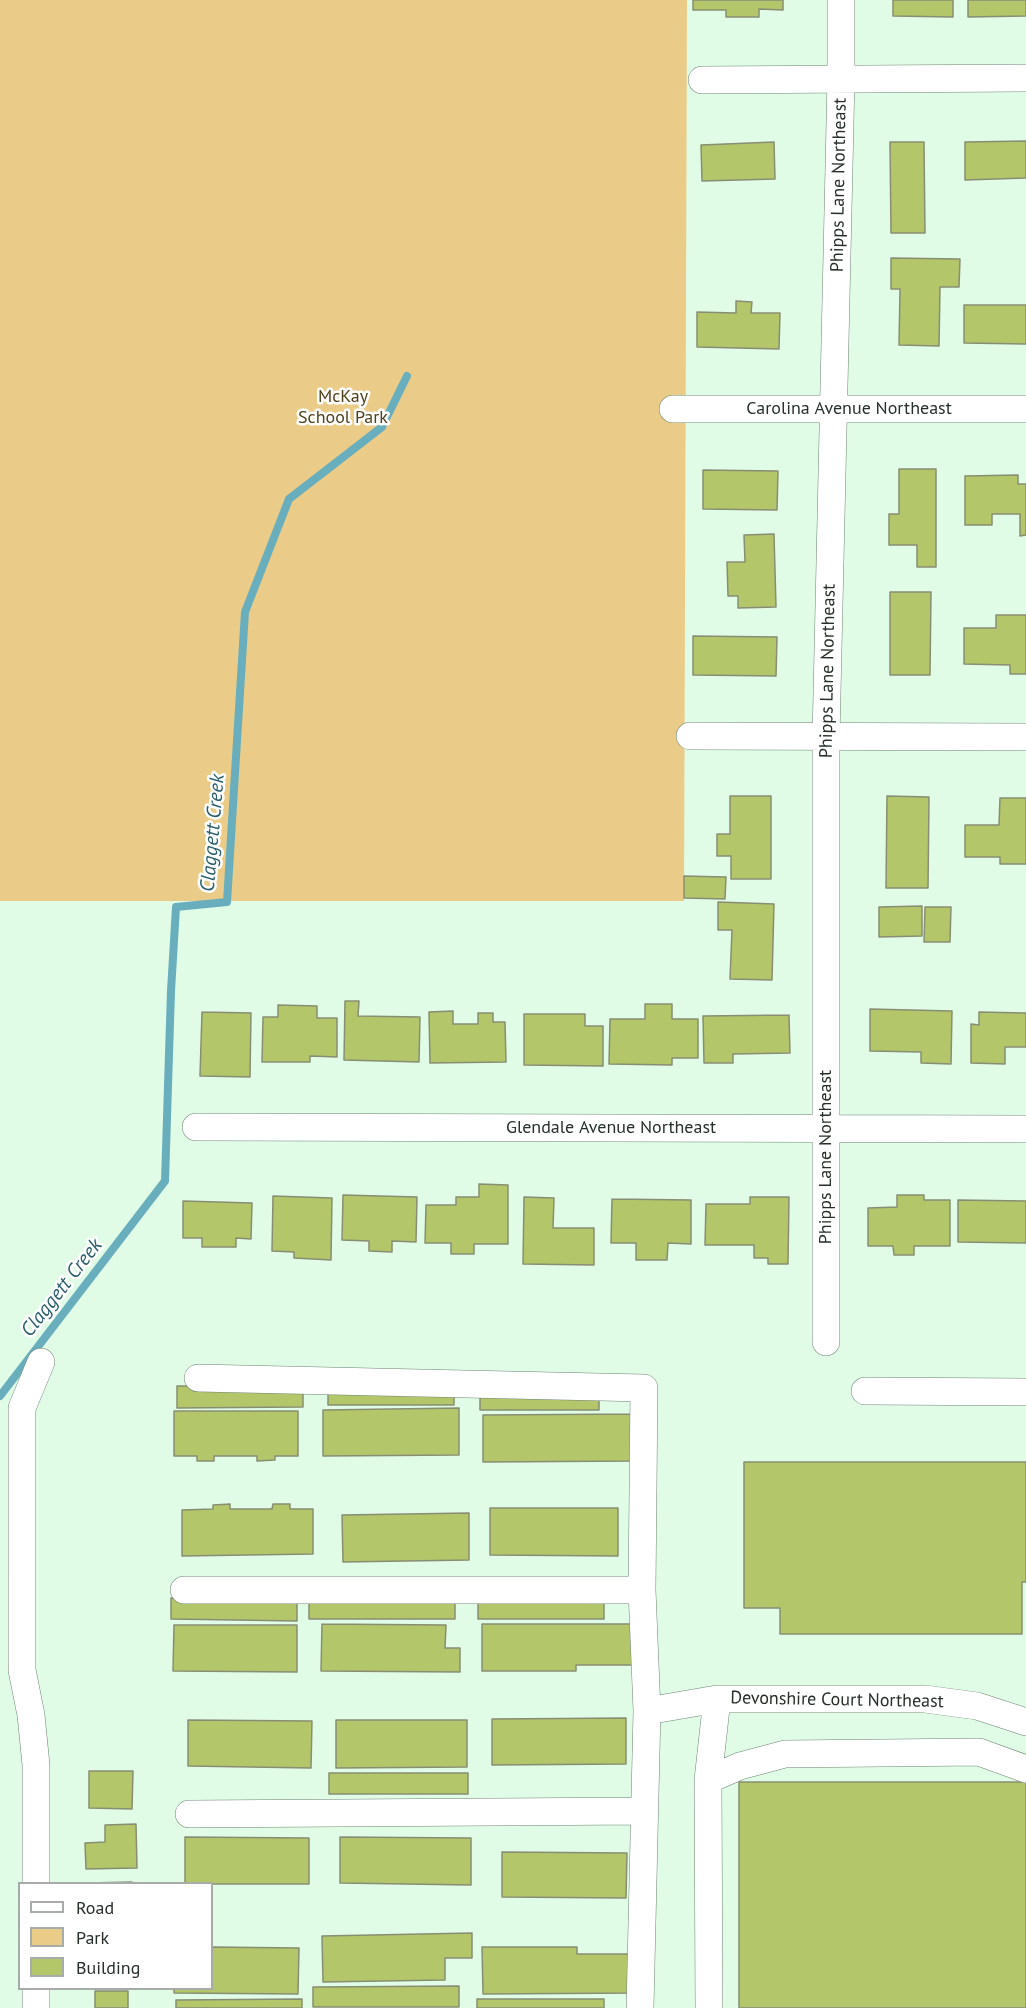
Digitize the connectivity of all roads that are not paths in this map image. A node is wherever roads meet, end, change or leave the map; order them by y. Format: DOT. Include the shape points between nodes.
graph roads {
  1 [pos="841,0"];
  2 [pos="1026,78"];
  3 [pos="841,79"];
  4 [pos="702,80"];
  5 [pos="673,409"];
  6 [pos="834,409"];
  7 [pos="1026,409"];
  8 [pos="690,736"];
  9 [pos="826,737"];
  10 [pos="1026,737"];
  11 [pos="196,1127"];
  12 [pos="826,1129"];
  13 [pos="1026,1130"];
  14 [pos="826,1342"];
  15 [pos="41,1362"];
  16 [pos="198,1378"];
  17 [pos="865,1390"];
  18 [pos="1026,1392"];
  19 [pos="184,1590"];
  20 [pos="642,1590"];
  21 [pos="717,1699"];
  22 [pos="647,1711"];
  23 [pos="1026,1722"];
  24 [pos="1026,1769"];
  25 [pos="708,1780"];
  26 [pos="644,1811"];
  27 [pos="189,1814"];
  28 [pos="36,1882"];
  29 [pos="36,1990"];
  30 [pos="36,2008"];
  31 [pos="640,2008"];
  32 [pos="709,2008"];
  1 -- 3 [label="street, Phipps Lane Northeast"];
  2 -- 3 [label="street"];
  3 -- 4 [label="street"];
  3 -- 6 [label="street, Phipps Lane Northeast"];
  5 -- 6 [label="street, Carolina Avenue Northeast"];
  6 -- 7 [label="street, Carolina Avenue Northeast"];
  6 -- 9 [label="street, Phipps Lane Northeast"];
  8 -- 9 [label="street"];
  9 -- 10 [label="street"];
  9 -- 12 [label="street, Phipps Lane Northeast"];
  11 -- 12 [label="street, Glendale Avenue Northeast"];
  12 -- 13 [label="street, Glendale Avenue Northeast"];
  12 -- 14 [label="street, Phipps Lane Northeast"];
  15 -- 28 [label="street" via="22,1408 22,1670 36,1765"];
  16 -- 20 [label="street" via="644,1388"];
  17 -- 18 [label="street"];
  19 -- 20 [label="street"];
  20 -- 22 [label="street"];
  21 -- 22 [label="street, Devonshire Court Northeast"];
  21 -- 23 [label="street, Devonshire Court Northeast" via="925,1699 976,1706"];
  21 -- 25 [label="street"];
  22 -- 26 [label="street"];
  24 -- 25 [label="street" via="979,1752 785,1754 740,1766"];
  25 -- 32 [label="street"];
  26 -- 27 [label="street"];
  26 -- 31 [label="street"];
  29 -- 30 [label="street"];
}
